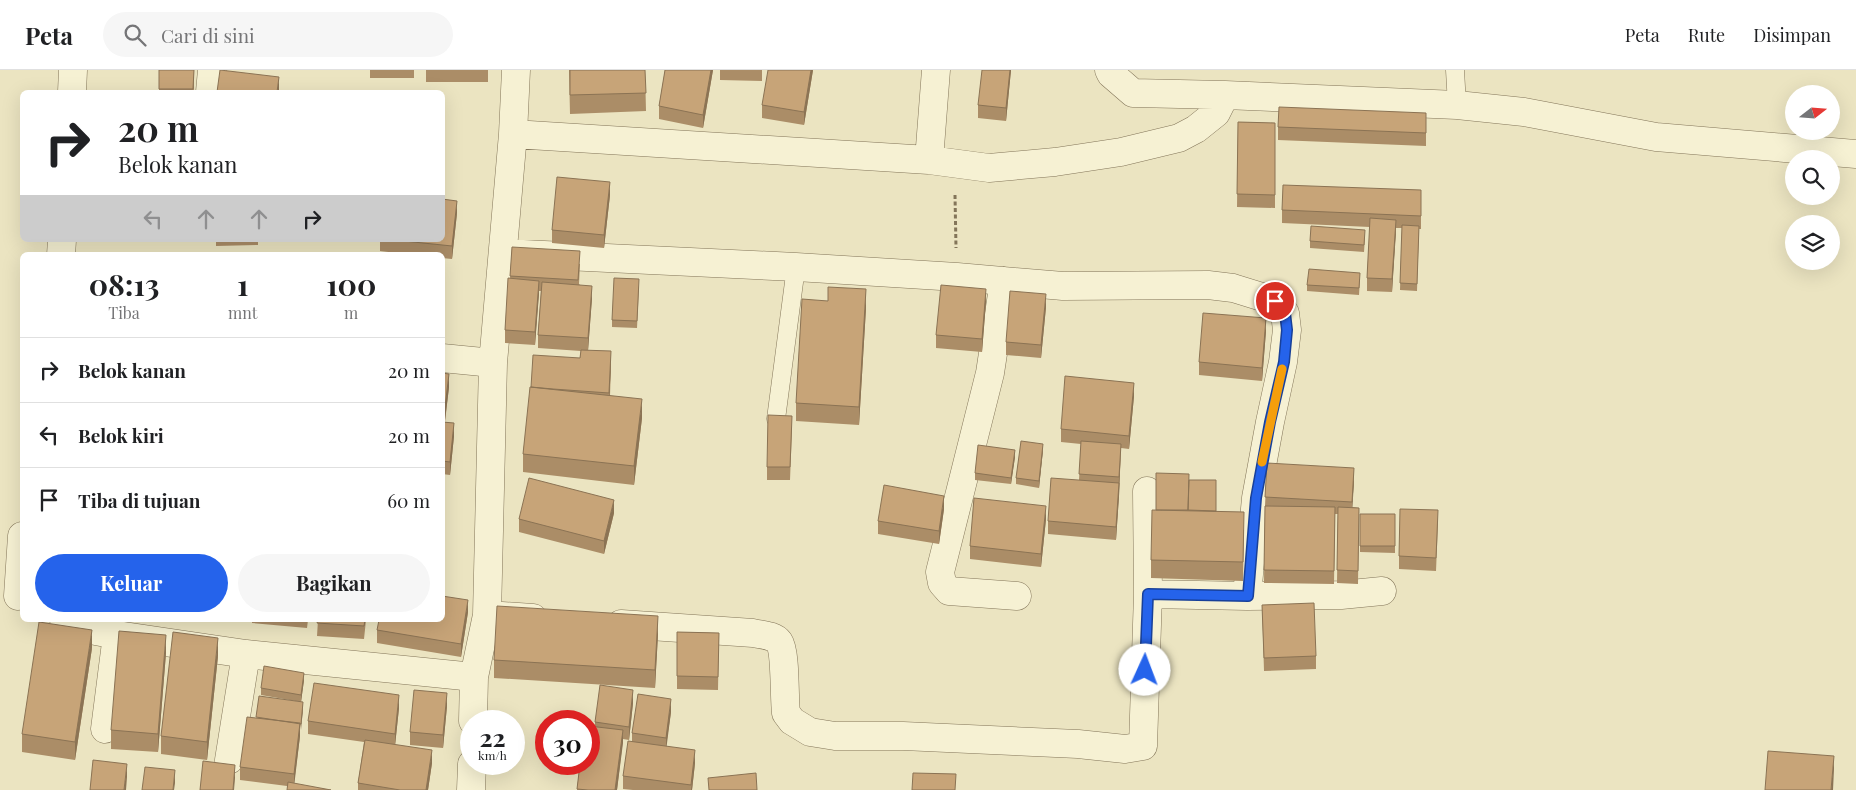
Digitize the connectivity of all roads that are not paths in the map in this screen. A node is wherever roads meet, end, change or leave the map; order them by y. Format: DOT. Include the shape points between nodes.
graph roads {
  1 [pos="73,70"];
  2 [pos="212,70"];
  3 [pos="516,70"];
  4 [pos="936,70"];
  5 [pos="1109,70"];
  6 [pos="1456,70"];
  7 [pos="72,90"];
  8 [pos="210,90"];
  9 [pos="1225,96"];
  10 [pos="1457,105"];
  11 [pos="513,134"];
  12 [pos="1856,154"];
  13 [pos="942,162"];
  14 [pos="502,253"];
  15 [pos="796,267"];
  16 [pos="1004,282"];
  17 [pos="445,358"];
  18 [pos="493,363"];
  19 [pos="776,419"];
  20 [pos="1147,491"];
  21 [pos="20,545"];
  22 [pos="1382,591"];
  23 [pos="9,594"];
  24 [pos="1148,594"];
  25 [pos="1017,596"];
  26 [pos="1248,596"];
  27 [pos="487,615"];
  28 [pos="555,620"];
  29 [pos="594,623"];
  30 [pos="64,625"];
  31 [pos="117,636"];
  32 [pos="246,654"];
  33 [pos="474,677"];
  34 [pos="473,710"];
  35 [pos="105,729"];
  36 [pos="229,760"];
  37 [pos="472,775"];
  38 [pos="471,790"];
  1 -- 7 [label="street"];
  2 -- 8 [label="street"];
  3 -- 11 [label="street"];
  4 -- 13 [label="street"];
  5 -- 9 [label="street" via="1133,93"];
  6 -- 10 [label="lane"];
  9 -- 10 [label="street"];
  9 -- 13 [label="street" via="1216,113 1180,138 1121,152 989,168"];
  10 -- 12 [label="street" via="1524,112 1656,138"];
  11 -- 13 [label="street"];
  11 -- 14 [label="street"];
  14 -- 15 [label="street"];
  14 -- 18 [label="street"];
  15 -- 16 [label="street"];
  15 -- 19 [label="lane"];
  16 -- 25 [label="street" via="990,373 940,572 942,583 949,591"];
  16 -- 26 [label="street" via="1063,286 1208,285 1233,288 1275,301 1285,313 1284,362 1256,498"];
  17 -- 18 [label="street"];
  18 -- 27 [label="street"];
  20 -- 24 [label="street"];
  21 -- 23 [label="street"];
  22 -- 26 [label="street" via="1349,595"];
  24 -- 26 [label="street"];
  24 -- 29 [label="street" via="1143,746 1125,749 903,736 835,736 810,732 792,721 786,713 783,653 779,642 772,637"];
  27 -- 28 [label="street"];
  27 -- 33 [label="street"];
  30 -- 31 [label="street"];
  31 -- 32 [label="street"];
  31 -- 35 [label="street"];
  32 -- 33 [label="street"];
  32 -- 36 [label="street"];
  33 -- 34 [label="street"];
  37 -- 38 [label="street"];
}
